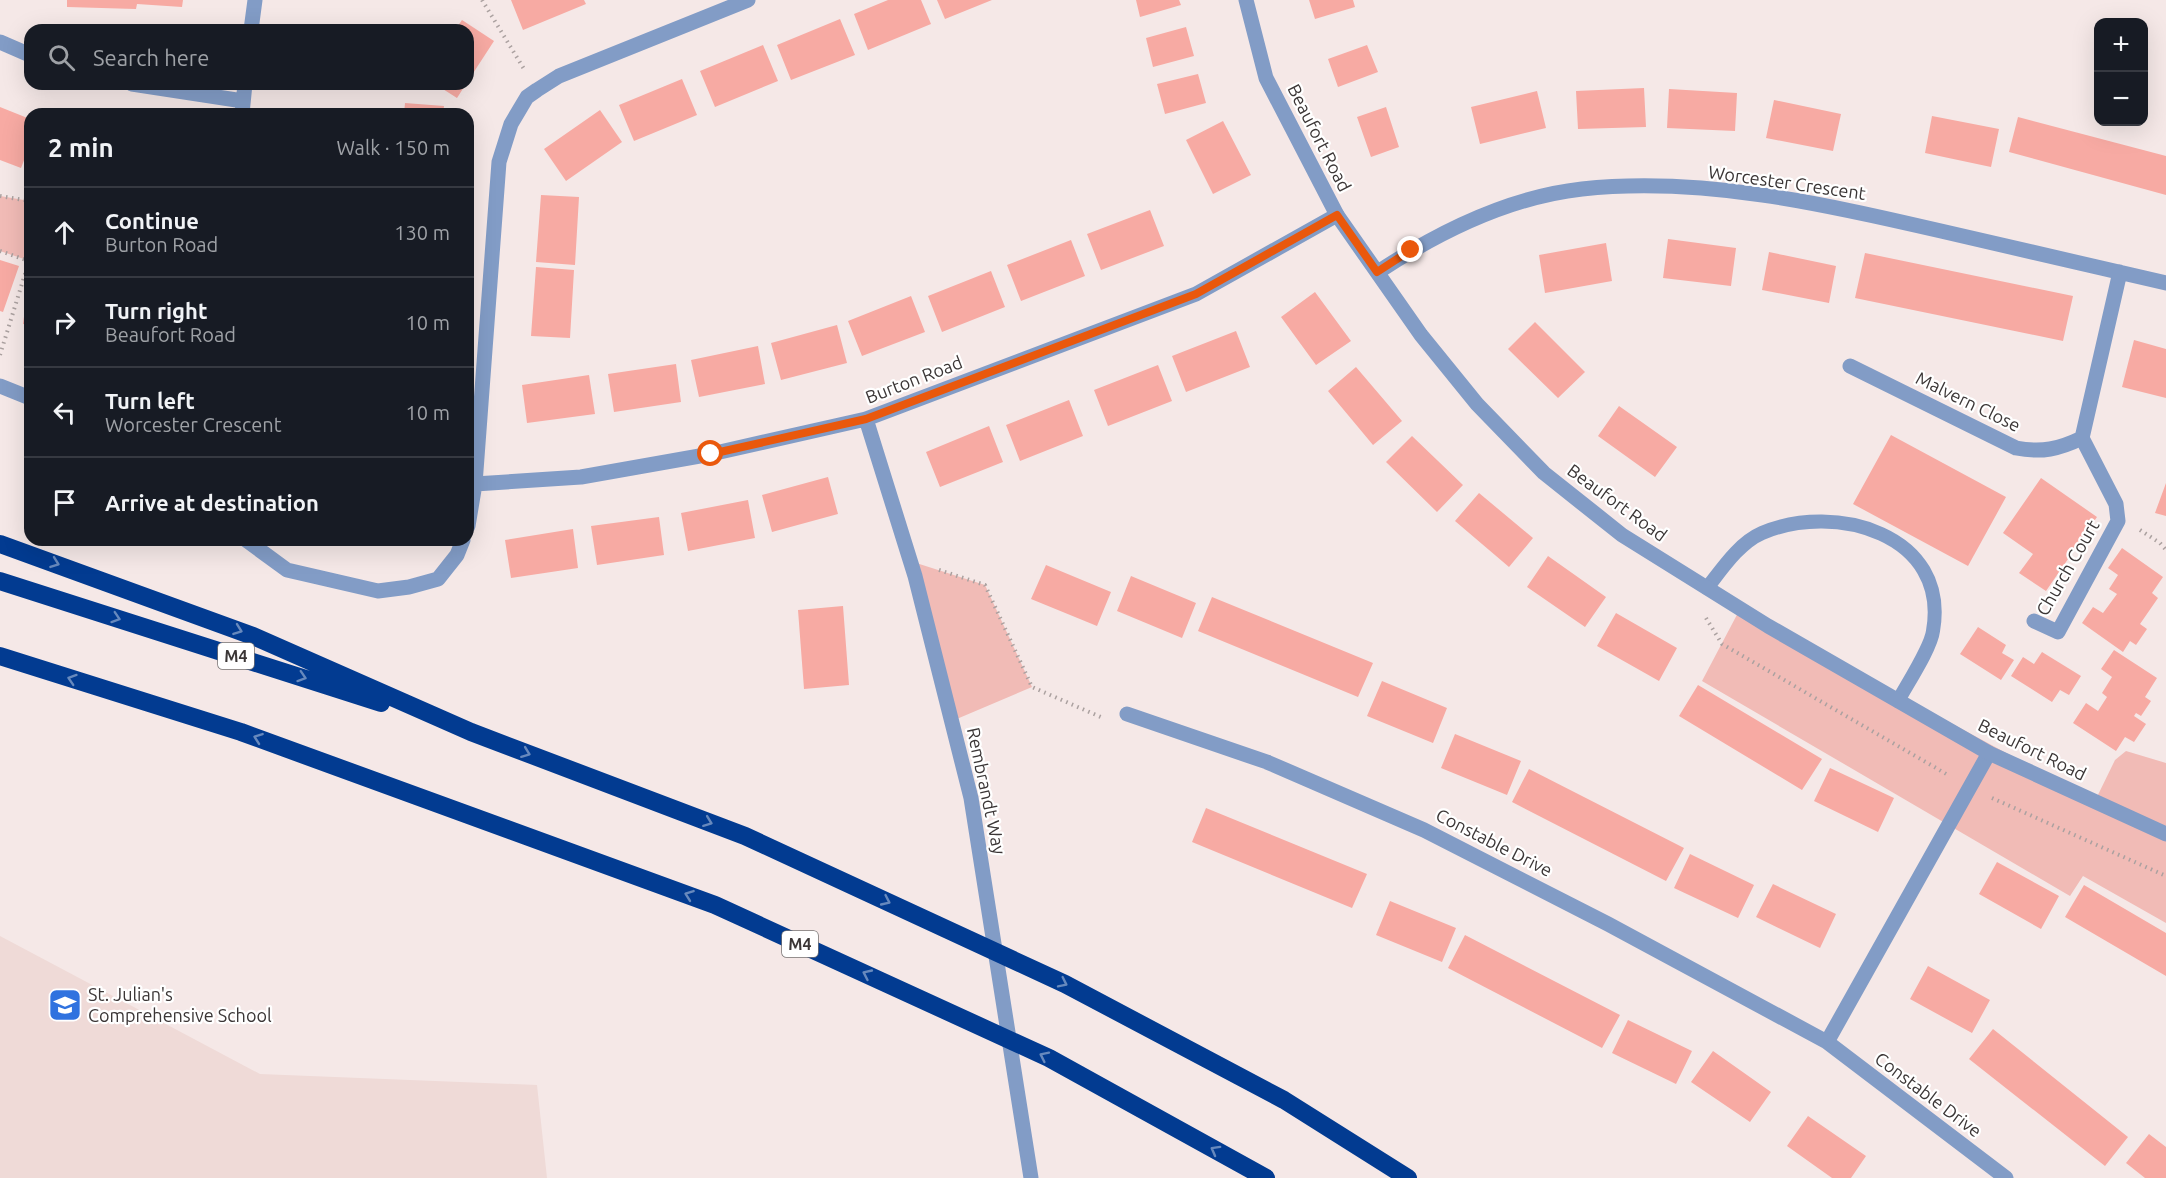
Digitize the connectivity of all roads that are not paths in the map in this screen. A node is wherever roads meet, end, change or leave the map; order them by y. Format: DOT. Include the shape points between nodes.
graph roads {
  1 [pos="255,0"];
  2 [pos="748,0"];
  3 [pos="1246,0"];
  4 [pos="252,24"];
  5 [pos="0,42"];
  6 [pos="24,52"];
  7 [pos="160,90"];
  8 [pos="244,90"];
  9 [pos="243,108"];
  10 [pos="1337,215"];
  11 [pos="1377,272"];
  12 [pos="2120,272"];
  13 [pos="2166,283"];
  14 [pos="1850,366"];
  15 [pos="0,386"];
  16 [pos="24,396"];
  17 [pos="866,419"];
  18 [pos="2082,438"];
  19 [pos="475,484"];
  20 [pos="474,490"];
  21 [pos="0,544"];
  22 [pos="254,546"];
  23 [pos="461,546"];
  24 [pos="0,581"];
  25 [pos="1707,588"];
  26 [pos="2034,621"];
  27 [pos="0,656"];
  28 [pos="1898,701"];
  29 [pos="1127,714"];
  30 [pos="471,732"];
  31 [pos="1989,753"];
  32 [pos="2166,834"];
  33 [pos="1827,1042"];
  34 [pos="1031,1178"];
  35 [pos="1266,1178"];
  36 [pos="1408,1178"];
  37 [pos="2006,1178"];
  1 -- 4 [label="street"];
  2 -- 19 [label="street" via="559,76 527,97 511,124 499,162"];
  3 -- 10 [label="street, Beaufort Road" via="1266,78"];
  5 -- 6 [label="street"];
  7 -- 9 [label="street"];
  8 -- 9 [label="street"];
  10 -- 11 [label="street, Beaufort Road"];
  10 -- 17 [label="street, Burton Road" via="1196,294"];
  11 -- 12 [label="street, Worcester Crescent" via="1411,250 1517,203 1581,189 1647,186 1739,192 1866,214"];
  11 -- 25 [label="street, Beaufort Road" via="1477,404 1544,474 1622,535"];
  12 -- 13 [label="street, Worcester Crescent"];
  12 -- 18 [label="street"];
  14 -- 18 [label="street, Malvern Close" via="2016,448 2039,452 2062,448"];
  15 -- 16 [label="street"];
  17 -- 19 [label="street, Burton Road" via="711,454 581,477"];
  17 -- 34 [label="street, Rembrandt Way" via="910,561 971,798"];
  18 -- 26 [label="street, Church Court" via="2116,504 2118,520 2058,633"];
  19 -- 20 [label="street"];
  21 -- 30 [label="highway, one-way" via="254,636"];
  22 -- 23 [label="street" via="287,570 378,591 438,579"];
  24 -- 30 [label="highway, M4, one-way"];
  25 -- 28 [label="street, Beaufort Road"];
  25 -- 28 [label="lane" via="1736,553 1760,534 1805,520 1857,524 1898,543 1923,565 1936,600 1933,634"];
  35 -- 27 [label="highway, M4, one-way" via="1049,1058 715,904 241,732"];
  28 -- 31 [label="street, Beaufort Road"];
  29 -- 33 [label="street, Constable Drive" via="1267,762 1424,830"];
  30 -- 36 [label="highway, M4, one-way" via="745,836 1065,984 1284,1100"];
  31 -- 32 [label="street, Beaufort Road"];
  31 -- 33 [label="street"];
  33 -- 37 [label="street, Constable Drive"];
}
